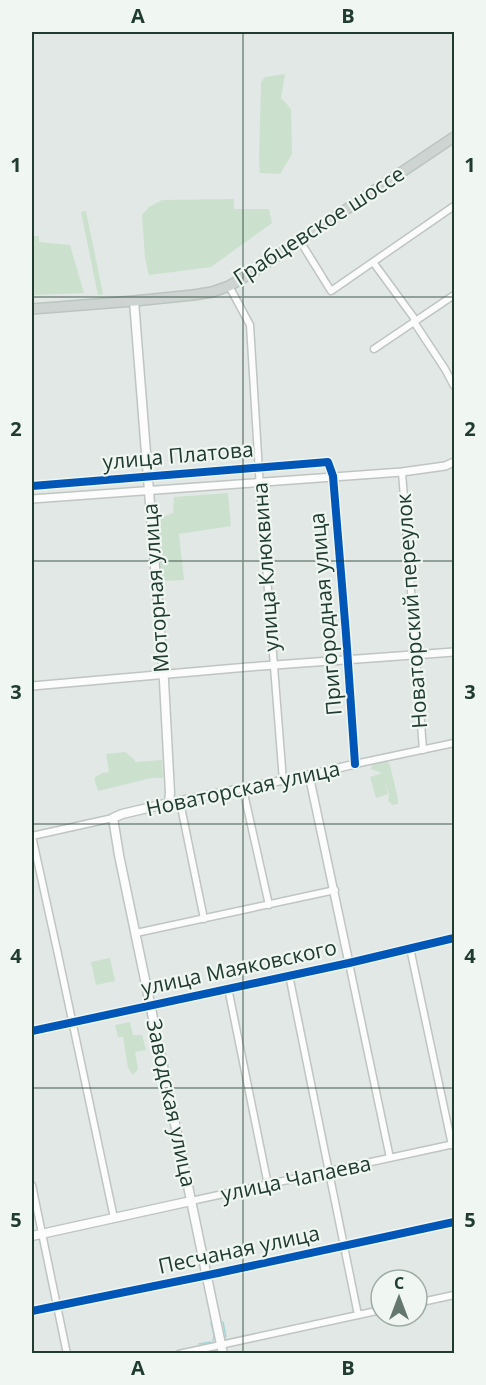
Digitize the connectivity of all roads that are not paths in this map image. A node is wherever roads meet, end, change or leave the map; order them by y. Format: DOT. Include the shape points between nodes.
graph roads {
  1 [pos="454,137"];
  2 [pos="454,206"];
  3 [pos="300,241"];
  4 [pos="373,262"];
  5 [pos="229,286"];
  6 [pos="454,294"];
  7 [pos="134,301"];
  8 [pos="32,309"];
  9 [pos="414,322"];
  10 [pos="374,350"];
  11 [pos="454,386"];
  12 [pos="328,462"];
  13 [pos="454,462"];
  14 [pos="259,467"];
  15 [pos="402,472"];
  16 [pos="148,477"];
  17 [pos="333,477"];
  18 [pos="260,482"];
  19 [pos="32,486"];
  20 [pos="149,490"];
  21 [pos="32,499"];
  22 [pos="454,652"];
  23 [pos="416,655"];
  24 [pos="348,659"];
  25 [pos="274,665"];
  26 [pos="163,674"];
  27 [pos="32,686"];
  28 [pos="454,743"];
  29 [pos="423,750"];
  30 [pos="355,764"];
  31 [pos="309,775"];
  32 [pos="283,781"];
  33 [pos="243,789"];
  34 [pos="180,802"];
  35 [pos="169,803"];
  36 [pos="113,818"];
  37 [pos="32,836"];
  38 [pos="335,890"];
  39 [pos="269,905"];
  40 [pos="204,919"];
  41 [pos="136,933"];
  42 [pos="454,938"];
  43 [pos="410,948"];
  44 [pos="349,963"];
  45 [pos="289,975"];
  46 [pos="228,988"];
  47 [pos="151,1005"];
  48 [pos="73,1022"];
  49 [pos="32,1031"];
  50 [pos="453,1144"];
  51 [pos="390,1158"];
  52 [pos="328,1172"];
  53 [pos="32,1185"];
  54 [pos="268,1185"];
  55 [pos="191,1201"];
  56 [pos="114,1218"];
  57 [pos="454,1222"];
  58 [pos="42,1233"];
  59 [pos="32,1236"];
  60 [pos="344,1246"];
  61 [pos="207,1275"];
  62 [pos="454,1295"];
  63 [pos="429,1300"];
  64 [pos="57,1306"];
  65 [pos="32,1311"];
  66 [pos="369,1313"];
  67 [pos="358,1315"];
  68 [pos="222,1349"];
  69 [pos="68,1353"];
  70 [pos="179,1353"];
  1 -- 3 [label="main road, Грабцевское шоссе"];
  2 -- 4 [label="street"];
  3 -- 4 [label="street" via="331,291"];
  3 -- 5 [label="main road, Грабцевское шоссе"];
  4 -- 9 [label="street"];
  5 -- 7 [label="main road, Грабцевское шоссе" via="212,292"];
  5 -- 14 [label="street, улица Клюквина" via="250,325"];
  6 -- 9 [label="street"];
  7 -- 8 [label="main road, Грабцевское шоссе"];
  7 -- 16 [label="main road, Моторная улица"];
  9 -- 10 [label="street"];
  9 -- 11 [label="street"];
  12 -- 14 [label="street, улица Платова"];
  12 -- 17 [label="street, Пригородная улица"];
  13 -- 15 [label="street, улица Платова"];
  14 -- 16 [label="street, улица Платова"];
  14 -- 18 [label="street, улица Клюквина"];
  15 -- 17 [label="street, улица Платова"];
  15 -- 23 [label="street, Новаторский переулок"];
  16 -- 19 [label="street, улица Платова"];
  16 -- 20 [label="main road, Моторная улица"];
  17 -- 18 [label="street, улица Платова"];
  17 -- 24 [label="street, Пригородная улица"];
  18 -- 20 [label="street, улица Платова"];
  18 -- 25 [label="street, улица Клюквина"];
  20 -- 21 [label="street, улица Платова"];
  20 -- 26 [label="main road, Моторная улица"];
  22 -- 23 [label="street"];
  23 -- 24 [label="street"];
  23 -- 29 [label="street, Новаторский переулок"];
  24 -- 25 [label="street"];
  24 -- 30 [label="street, Пригородная улица"];
  25 -- 26 [label="street"];
  25 -- 32 [label="street, улица Клюквина"];
  26 -- 27 [label="street"];
  26 -- 35 [label="main road, Моторная улица" via="171,780"];
  28 -- 29 [label="street, Новаторская улица"];
  29 -- 30 [label="street, Новаторская улица"];
  30 -- 31 [label="street, Новаторская улица"];
  31 -- 32 [label="street, Новаторская улица"];
  31 -- 38 [label="street"];
  32 -- 33 [label="street, Новаторская улица"];
  33 -- 34 [label="street, Новаторская улица"];
  33 -- 39 [label="street"];
  34 -- 35 [label="street, Новаторская улица"];
  34 -- 40 [label="street"];
  35 -- 36 [label="main road, Новаторская улица"];
  36 -- 37 [label="street, Новаторская улица"];
  36 -- 41 [label="main road, Заводская улица"];
  37 -- 48 [label="street"];
  38 -- 39 [label="street"];
  38 -- 44 [label="street"];
  39 -- 40 [label="street"];
  40 -- 41 [label="street"];
  41 -- 47 [label="main road, Заводская улица"];
  42 -- 43 [label="street, улица Маяковского"];
  43 -- 44 [label="street, улица Маяковского"];
  43 -- 50 [label="street"];
  44 -- 45 [label="street, улица Маяковского"];
  44 -- 51 [label="street"];
  45 -- 46 [label="street, улица Маяковского"];
  45 -- 52 [label="street"];
  46 -- 47 [label="street, улица Маяковского"];
  46 -- 54 [label="street"];
  47 -- 48 [label="street, улица Маяковского"];
  47 -- 55 [label="main road, Заводская улица"];
  48 -- 49 [label="street, улица Маяковского"];
  48 -- 56 [label="street"];
  50 -- 51 [label="street, улица Чапаева"];
  51 -- 52 [label="street, улица Чапаева"];
  52 -- 54 [label="street, улица Чапаева"];
  52 -- 60 [label="street"];
  53 -- 58 [label="street"];
  54 -- 55 [label="street, улица Чапаева"];
  55 -- 56 [label="main road, улица Чапаева"];
  55 -- 61 [label="main road, Заводская улица"];
  56 -- 58 [label="main road, улица Чапаева"];
  57 -- 60 [label="street, Песчаная улица"];
  58 -- 59 [label="main road, улица Чапаева"];
  58 -- 64 [label="street"];
  60 -- 61 [label="street, Песчаная улица"];
  60 -- 67 [label="street"];
  61 -- 64 [label="street, Песчаная улица"];
  61 -- 68 [label="main road, Заводская улица"];
  62 -- 63 [label="street"];
  64 -- 65 [label="street, Песчаная улица"];
  64 -- 69 [label="street"];
  66 -- 67 [label="street"];
  67 -- 68 [label="street"];
  68 -- 70 [label="street"];
}
